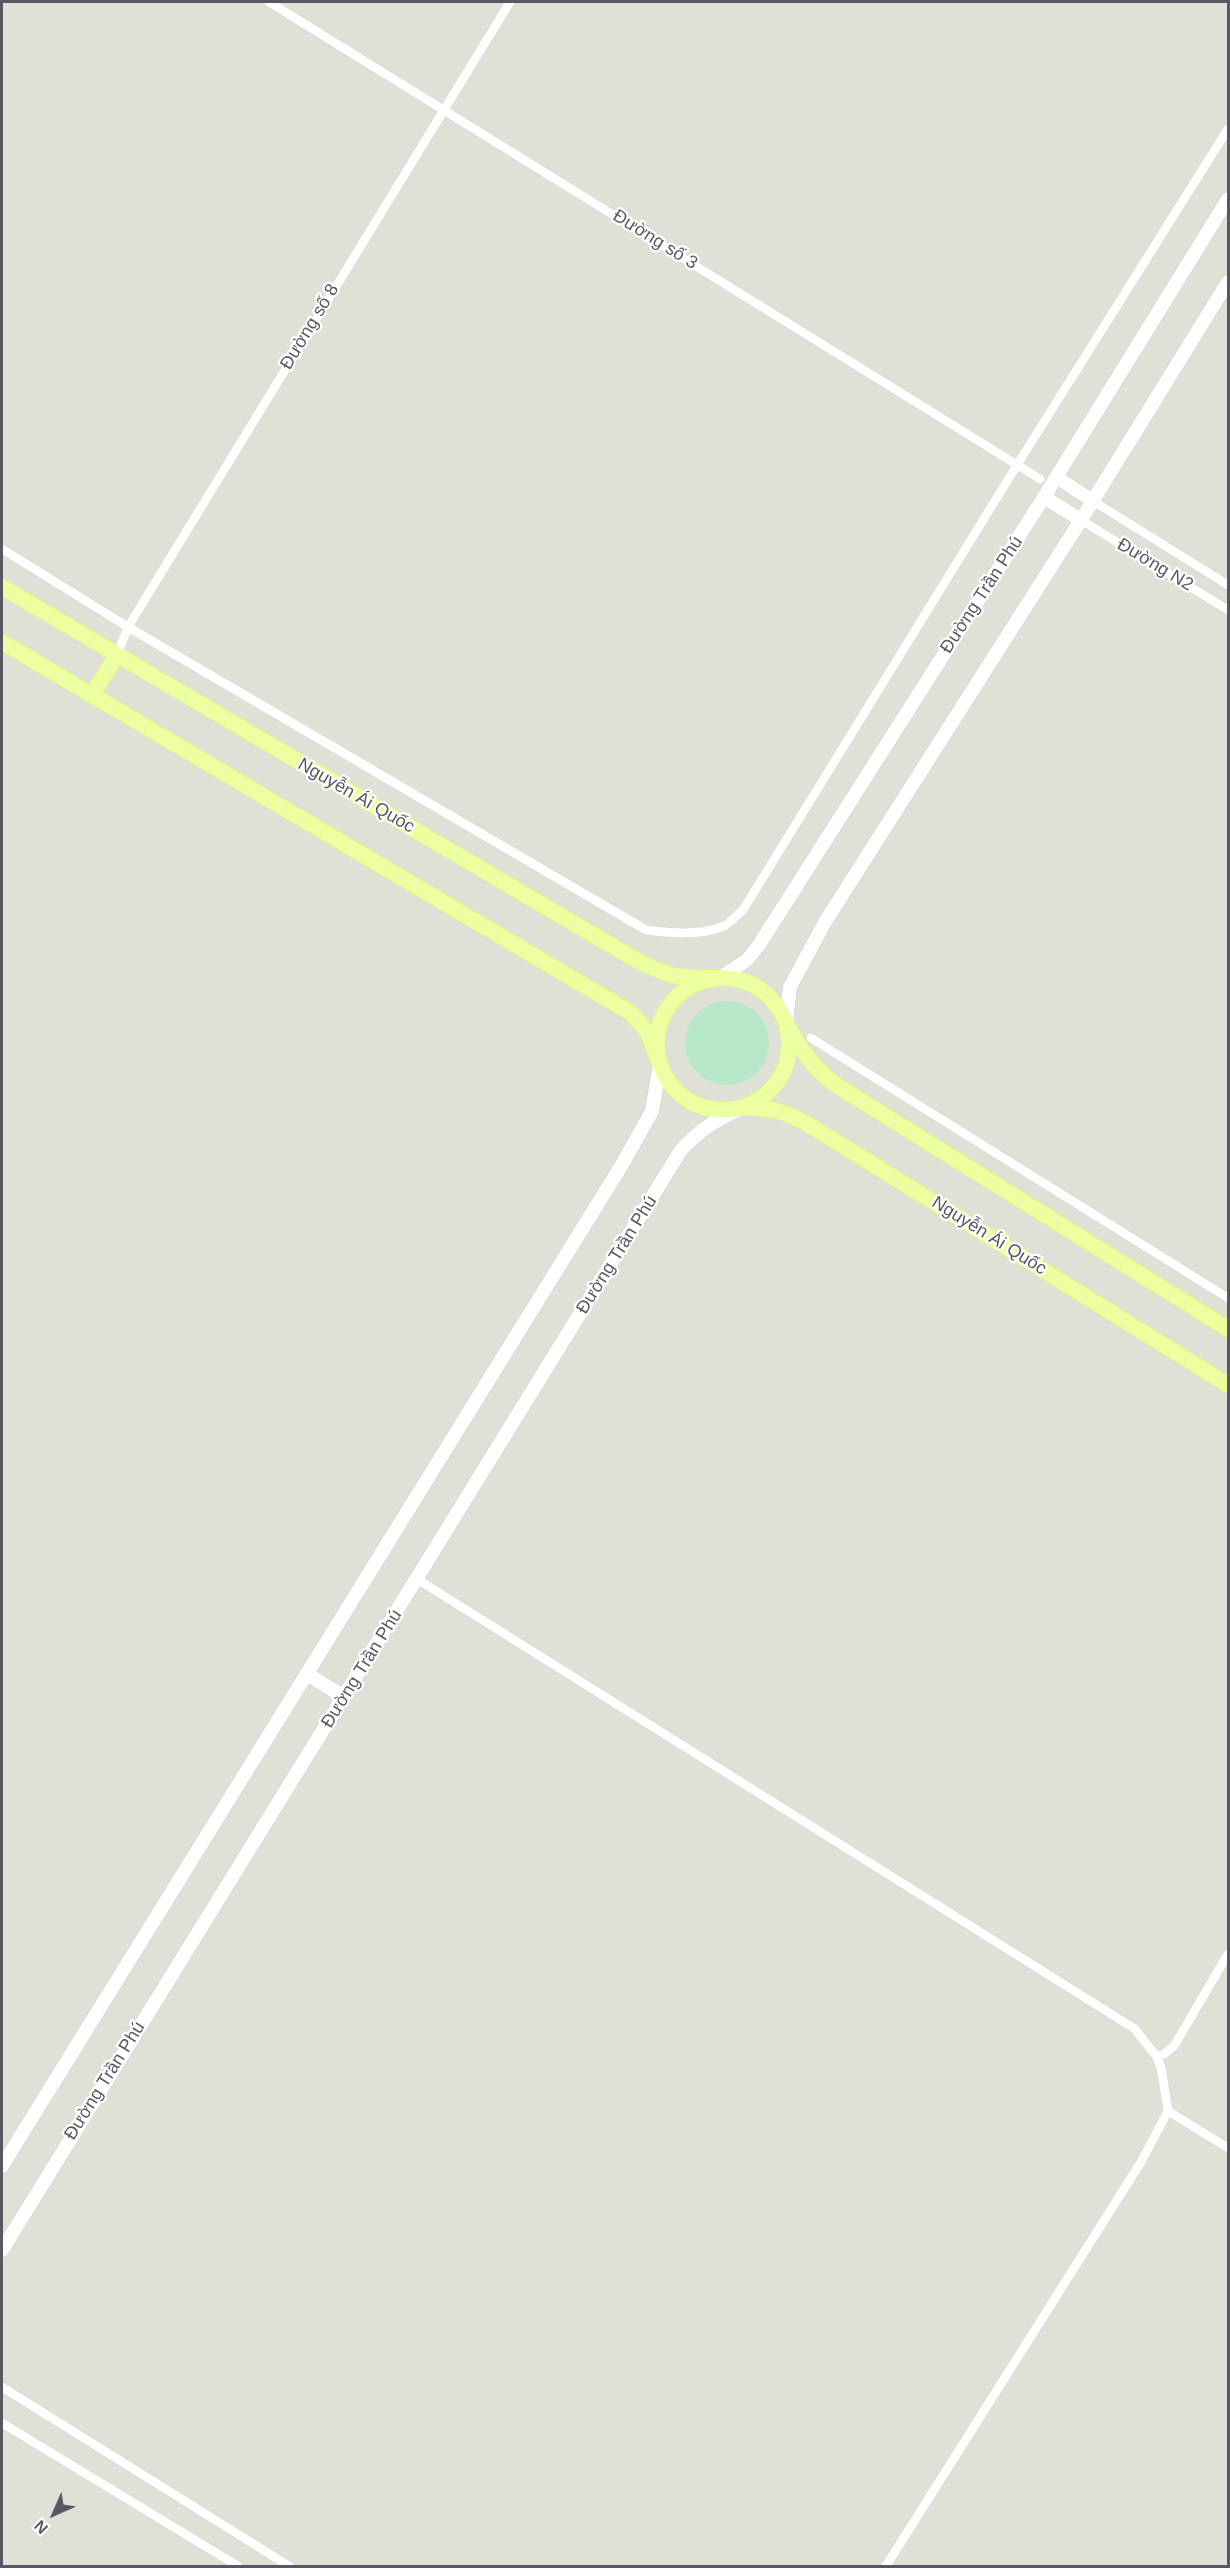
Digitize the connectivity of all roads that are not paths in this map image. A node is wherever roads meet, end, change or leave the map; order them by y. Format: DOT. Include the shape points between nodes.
graph roads {
  1 [pos="268,2"];
  2 [pos="510,2"];
  3 [pos="443,108"];
  4 [pos="1228,129"];
  5 [pos="1228,199"];
  6 [pos="1228,282"];
  7 [pos="1017,465"];
  8 [pos="1056,477"];
  9 [pos="1040,479"];
  10 [pos="1044,497"];
  11 [pos="1093,501"];
  12 [pos="1081,520"];
  13 [pos="2,549"];
  14 [pos="1228,585"];
  15 [pos="2,587"];
  16 [pos="1228,610"];
  17 [pos="128,627"];
  18 [pos="2,642"];
  19 [pos="117,655"];
  20 [pos="92,695"];
  21 [pos="720,978"];
  22 [pos="786,1023"];
  23 [pos="811,1038"];
  24 [pos="660,1064"];
  25 [pos="742,1108"];
  26 [pos="1228,1298"];
  27 [pos="1228,1329"];
  28 [pos="1228,1385"];
  29 [pos="417,1579"];
  30 [pos="307,1674"];
  31 [pos="344,1697"];
  32 [pos="1228,1954"];
  33 [pos="1156,2056"];
  34 [pos="1168,2111"];
  35 [pos="1228,2148"];
  36 [pos="2,2166"];
  37 [pos="2,2250"];
  38 [pos="2,2387"];
  39 [pos="2,2423"];
  40 [pos="238,2566"];
  41 [pos="289,2566"];
  42 [pos="886,2566"];
  1 -- 3 [label="street, Đường số 3"];
  2 -- 3 [label="street, Đường số 8"];
  3 -- 7 [label="street, Đường số 3"];
  3 -- 17 [label="street, Đường số 8"];
  4 -- 7 [label="street"];
  5 -- 8 [label="main road, Đường Trần Phú"];
  6 -- 11 [label="main road"];
  7 -- 9 [label="street, Đường số 3"];
  7 -- 17 [label="street" via="743,910 725,926 695,932 646,930"];
  8 -- 9 [label="street"];
  8 -- 10 [label="main road, Đường Trần Phú"];
  8 -- 11 [label="main road"];
  9 -- 10 [label="street"];
  10 -- 12 [label="main road"];
  10 -- 21 [label="main road, Đường Trần Phú" via="759,945 747,960"];
  11 -- 12 [label="main road"];
  11 -- 14 [label="street, Đường N2"];
  12 -- 16 [label="street, Đường N2"];
  12 -- 22 [label="main road" via="815,939 790,987"];
  13 -- 17 [label="street"];
  15 -- 19 [label="main road, Nguyễn Ái Quốc"];
  17 -- 19 [label="street, Đường số 8"];
  18 -- 20 [label="main road"];
  19 -- 20 [label="main road"];
  19 -- 21 [label="main road, Nguyễn Ái Quốc" via="663,975"];
  20 -- 24 [label="main road" via="632,1013 647,1031"];
  21 -- 22 [label="main road" via="741,980 760,989 776,1004"];
  21 -- 24 [label="main road" via="700,981 682,991 668,1006 659,1024 656,1044"];
  22 -- 25 [label="main road" via="790,1044 787,1065 769,1092"];
  22 -- 27 [label="main road" via="802,1053 836,1085"];
  23 -- 26 [label="street"];
  24 -- 25 [label="main road" via="669,1083 701,1107 721,1111"];
  24 -- 30 [label="main road" via="652,1111 645,1125"];
  25 -- 28 [label="main road, Nguyễn Ái Quốc" via="786,1112 811,1126"];
  25 -- 29 [label="main road, Đường Trần Phú" via="706,1126 681,1150"];
  29 -- 31 [label="main road, Đường Trần Phú"];
  29 -- 33 [label="street" via="1135,2030"];
  30 -- 31 [label="main road"];
  30 -- 36 [label="main road"];
  31 -- 37 [label="main road, Đường Trần Phú"];
  32 -- 33 [label="street" via="1174,2046"];
  33 -- 34 [label="street"];
  34 -- 35 [label="street"];
  34 -- 42 [label="street" via="1141,2162"];
  38 -- 41 [label="street"];
  39 -- 40 [label="street"];
}
